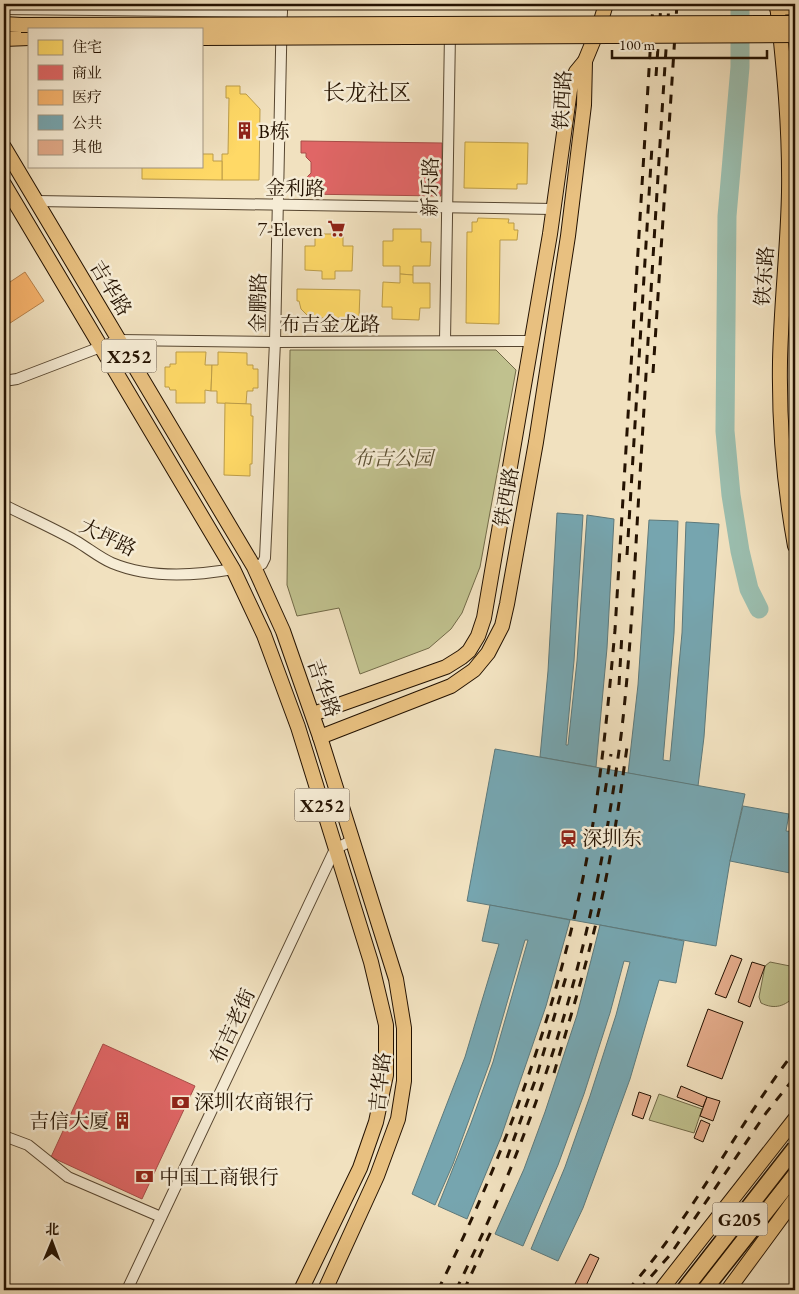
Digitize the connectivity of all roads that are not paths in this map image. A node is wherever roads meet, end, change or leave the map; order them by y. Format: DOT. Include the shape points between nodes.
graph roads {
  1 [pos="606,4"];
  2 [pos="777,6"];
  3 [pos="795,7"];
  4 [pos="282,8"];
  5 [pos="4,9"];
  6 [pos="795,23"];
  7 [pos="4,24"];
  8 [pos="282,29"];
  9 [pos="598,30"];
  10 [pos="202,31"];
  11 [pos="450,33"];
  12 [pos="24,34"];
  13 [pos="795,35"];
  14 [pos="202,38"];
  15 [pos="4,39"];
  16 [pos="789,58"];
  17 [pos="584,61"];
  18 [pos="4,147"];
  19 [pos="4,184"];
  20 [pos="36,201"];
  21 [pos="278,205"];
  22 [pos="447,208"];
  23 [pos="553,209"];
  24 [pos="550,234"];
  25 [pos="568,236"];
  26 [pos="119,340"];
  27 [pos="445,341"];
  28 [pos="531,341"];
  29 [pos="275,342"];
  30 [pos="101,347"];
  31 [pos="4,381"];
  32 [pos="4,505"];
  33 [pos="795,546"];
  34 [pos="254,567"];
  35 [pos="233,569"];
  36 [pos="312,714"];
  37 [pos="320,737"];
  38 [pos="353,840"];
  39 [pos="335,849"];
  40 [pos="795,1119"];
  41 [pos="4,1136"];
  42 [pos="795,1148"];
  43 [pos="795,1175"];
  44 [pos="795,1198"];
  45 [pos="162,1217"];
  46 [pos="673,1274"];
  47 [pos="127,1290"];
  48 [pos="301,1290"];
  49 [pos="324,1290"];
  50 [pos="661,1290"];
  51 [pos="685,1290"];
  52 [pos="698,1290"];
  53 [pos="704,1290"];
  54 [pos="728,1290"];
  1 -- 9 [label="main road"];
  2 -- 3 [label="main road"];
  2 -- 16 [label="main road, 铁东路"];
  4 -- 5 [label="street"];
  4 -- 8 [label="street, 金鹏路"];
  6 -- 10 [label="main road, bridge"];
  7 -- 12 [label="main road"];
  8 -- 9 [label="street"];
  8 -- 11 [label="street"];
  8 -- 21 [label="street, 金鹏路"];
  9 -- 11 [label="street"];
  9 -- 17 [label="main road"];
  11 -- 22 [label="street, 新乐路"];
  12 -- 15 [label="main road"];
  13 -- 14 [label="main road, bridge"];
  16 -- 33 [label="main road, 铁东路" via="789,191 780,396 784,464"];
  17 -- 23 [label="main road, 铁西路" via="570,90"];
  17 -- 25 [label="main road, 铁西路" via="584,105"];
  18 -- 20 [label="main road, 吉华路 / X252"];
  19 -- 30 [label="main road, 吉华路 / X252"];
  20 -- 21 [label="street, 金利路"];
  20 -- 26 [label="main road, 吉华路 / X252"];
  21 -- 22 [label="street, 金利路"];
  21 -- 29 [label="street, 金鹏路"];
  22 -- 23 [label="street, 金利路"];
  22 -- 27 [label="street, 新乐路"];
  23 -- 24 [label="main road, 铁西路"];
  24 -- 25 [label="main road"];
  24 -- 28 [label="main road, 铁西路"];
  25 -- 37 [label="main road, 铁西路" via="510,586 502,626 494,644 474,670 451,686"];
  26 -- 29 [label="street, 布吉金龙路"];
  26 -- 30 [label="street, 布吉金龙路"];
  26 -- 34 [label="main road, 吉华路 / X252"];
  27 -- 28 [label="street, 布吉金龙路"];
  27 -- 29 [label="street, 布吉金龙路"];
  28 -- 36 [label="main road, 铁西路" via="487,604 482,627 474,643 462,657 446,667"];
  29 -- 34 [label="street, 金鹏路" via="265,558 262,564"];
  30 -- 31 [label="street, 布吉金龙路"];
  30 -- 35 [label="main road, 吉华路 / X252"];
  32 -- 35 [label="street, 大坪路" via="112,563 139,571 182,575"];
  34 -- 36 [label="main road, 吉华路 / X252" via="283,631"];
  35 -- 39 [label="main road, 吉华路 / X252" via="264,635 298,727"];
  36 -- 37 [label="main road, 吉华路 / X252"];
  37 -- 38 [label="main road, 吉华路 / X252"];
  38 -- 39 [label="street"];
  38 -- 49 [label="main road, 吉华路 / X252" via="396,979 404,1028 404,1081 398,1119 377,1176"];
  39 -- 45 [label="street, 布吉老街"];
  39 -- 48 [label="main road, 吉华路 / X252" via="371,962 386,1025 386,1075 376,1122 360,1168"];
  40 -- 46 [label="main road"];
  41 -- 45 [label="street" via="28,1145 68,1177"];
  42 -- 51 [label="highway, G205, bridge"];
  43 -- 53 [label="highway, G205"];
  44 -- 54 [label="main road"];
  45 -- 47 [label="street, 布吉老街"];
  46 -- 50 [label="main road"];
  46 -- 51 [label="main road"];
  46 -- 52 [label="main road"];
}
